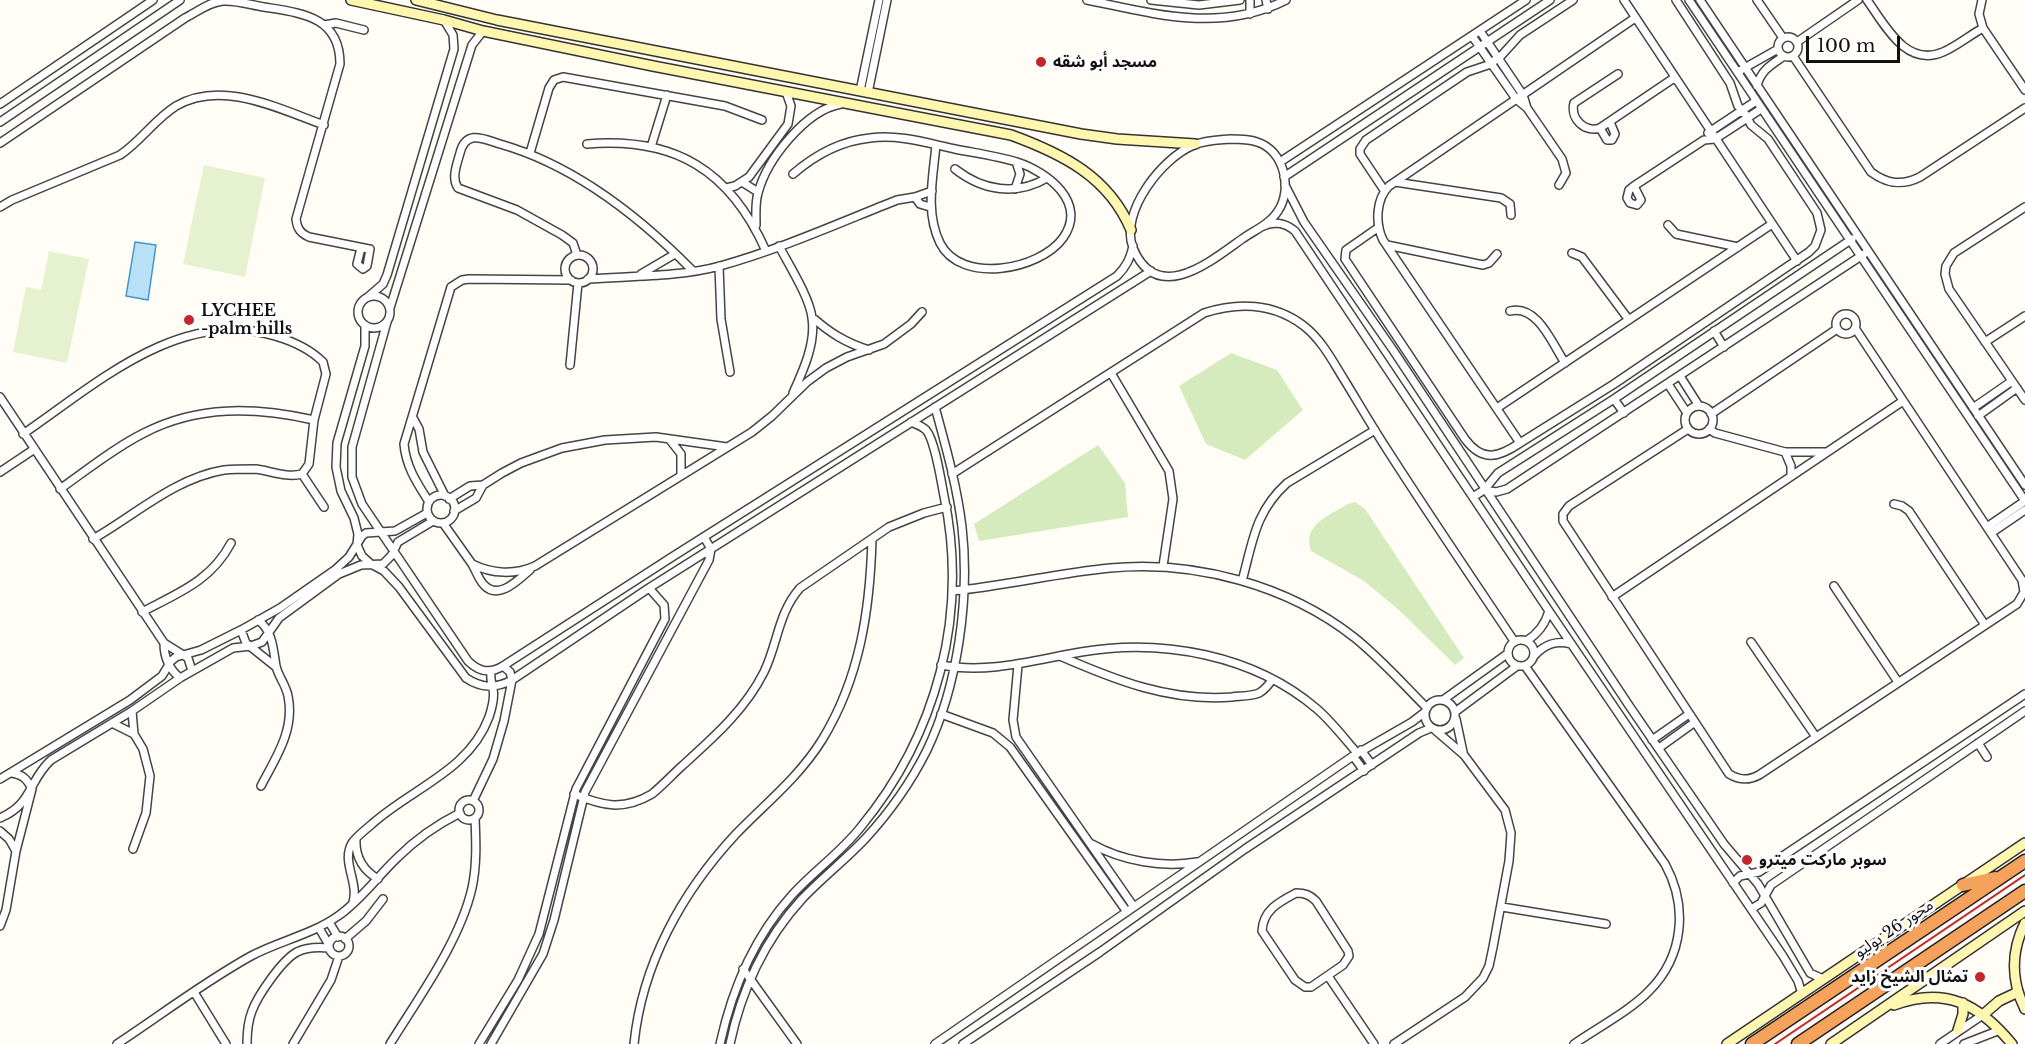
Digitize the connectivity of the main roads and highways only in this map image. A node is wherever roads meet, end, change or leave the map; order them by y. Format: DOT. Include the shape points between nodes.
graph roads {
  1 [pos="2025,861"];
  2 [pos="2002,877"];
  3 [pos="1963,885"];
  4 [pos="2025,891"];
  5 [pos="1752,1044"];
  6 [pos="1798,1044"];
  1 -- 2 [label="highway, محور 26 يوليو"];
  2 -- 3 [label="highway"];
  2 -- 5 [label="highway, محور 26 يوليو"];
  4 -- 6 [label="highway"];
}
